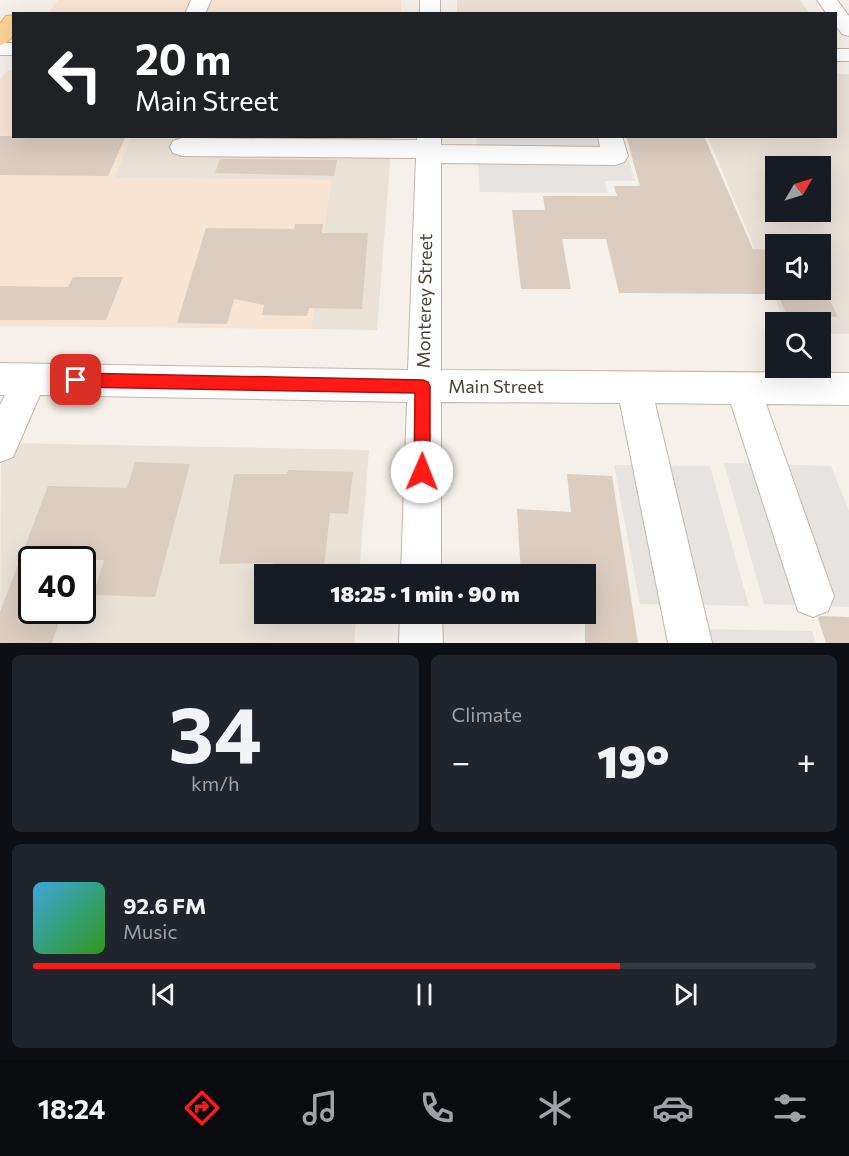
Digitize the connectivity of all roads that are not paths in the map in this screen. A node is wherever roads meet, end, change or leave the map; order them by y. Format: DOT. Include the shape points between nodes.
graph roads {
  1 [pos="836,5"];
  2 [pos="17,10"];
  3 [pos="0,12"];
  4 [pos="12,18"];
  5 [pos="849,30"];
  6 [pos="0,38"];
  7 [pos="610,138"];
  8 [pos="182,147"];
  9 [pos="428,147"];
  10 [pos="15,379"];
  11 [pos="423,386"];
  12 [pos="634,388"];
  13 [pos="743,388"];
  14 [pos="849,389"];
  15 [pos="0,444"];
  16 [pos="421,564"];
  17 [pos="813,596"];
  18 [pos="421,624"];
  19 [pos="421,643"];
  20 [pos="690,643"];
  1 -- 5 [label="street"];
  2 -- 3 [label="main road"];
  4 -- 6 [label="main road"];
  7 -- 9 [label="street" via="615,156"];
  8 -- 9 [label="street"];
  9 -- 11 [label="street, Monterey Street"];
  10 -- 11 [label="street, Main Street"];
  10 -- 15 [label="street"];
  11 -- 12 [label="street, Main Street"];
  11 -- 16 [label="street, Monterey Street"];
  12 -- 13 [label="street, Main Street"];
  12 -- 20 [label="street"];
  13 -- 14 [label="street, Main Street"];
  13 -- 17 [label="street"];
  18 -- 19 [label="street"];
}
